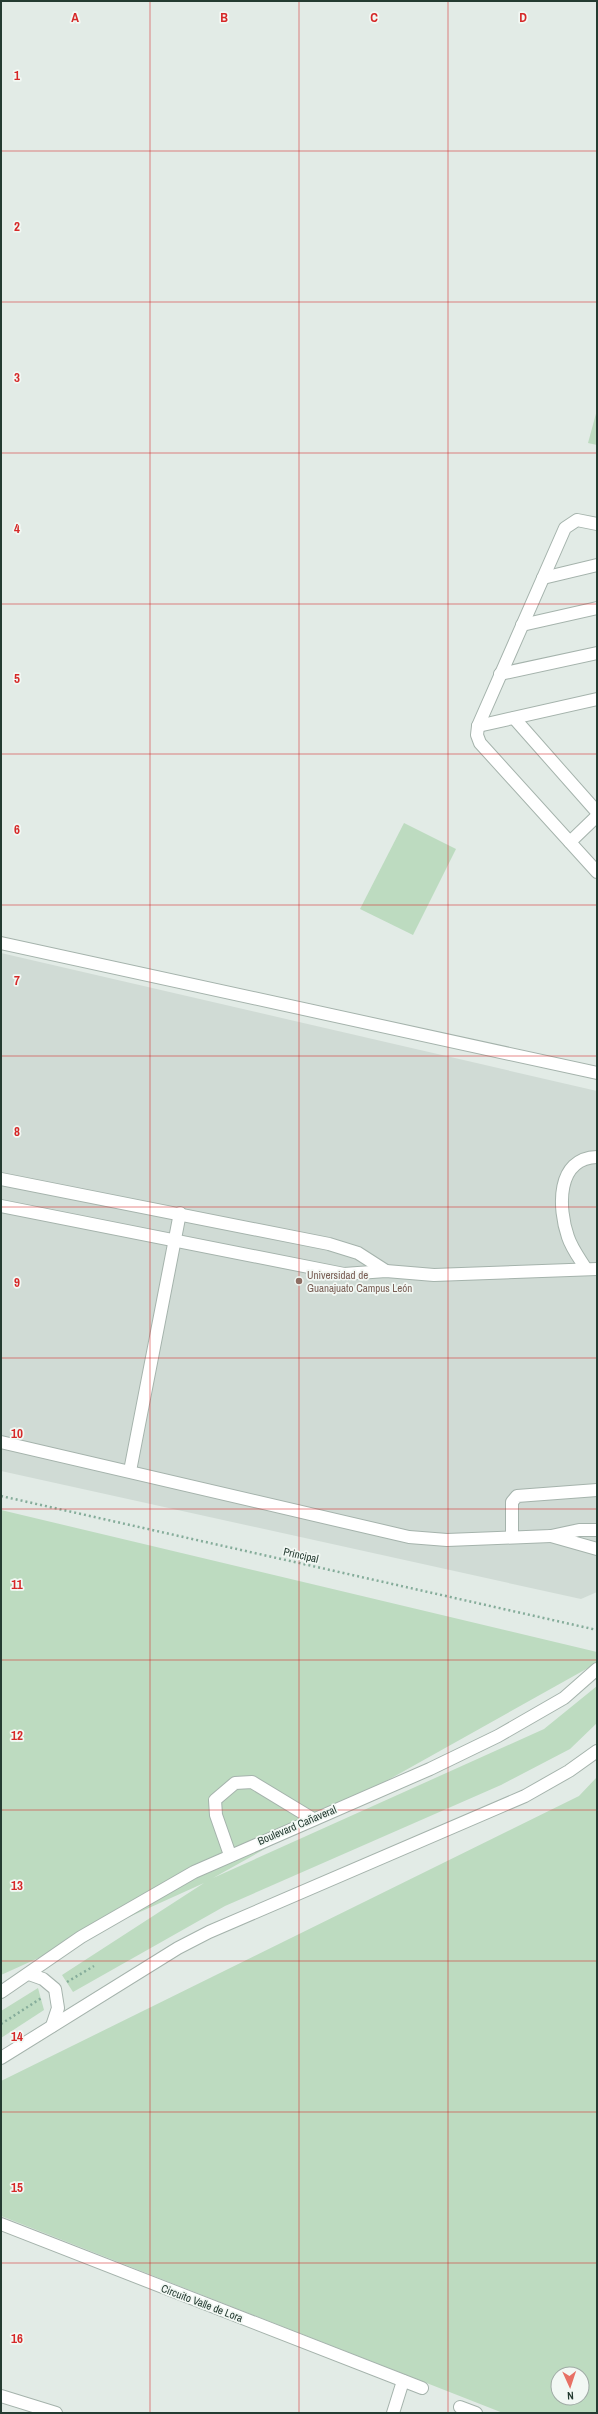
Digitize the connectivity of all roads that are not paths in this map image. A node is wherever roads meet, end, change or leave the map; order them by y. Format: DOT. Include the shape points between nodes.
graph roads {
  1 [pos="597,524"];
  2 [pos="597,565"];
  3 [pos="543,578"];
  4 [pos="597,608"];
  5 [pos="522,625"];
  6 [pos="597,653"];
  7 [pos="500,674"];
  8 [pos="597,699"];
  9 [pos="514,718"];
  10 [pos="478,726"];
  11 [pos="597,812"];
  12 [pos="597,816"];
  13 [pos="570,842"];
  14 [pos="597,872"];
  15 [pos="1,943"];
  16 [pos="597,1073"];
  17 [pos="597,1157"];
  18 [pos="1,1179"];
  19 [pos="1,1206"];
  20 [pos="180,1213"];
  21 [pos="175,1240"];
  22 [pos="591,1269"];
  23 [pos="386,1271"];
  24 [pos="1,1442"];
  25 [pos="130,1471"];
  26 [pos="597,1490"];
  27 [pos="597,1530"];
  28 [pos="512,1536"];
  29 [pos="550,1536"];
  30 [pos="597,1549"];
  31 [pos="597,1669"];
  32 [pos="597,1751"];
  33 [pos="313,1819"];
  34 [pos="230,1855"];
  35 [pos="29,1974"];
  36 [pos="1,1992"];
  37 [pos="52,2026"];
  38 [pos="1,2058"];
  39 [pos="1,2224"];
  40 [pos="403,2381"];
  41 [pos="422,2388"];
  42 [pos="1,2396"];
  43 [pos="460,2407"];
  44 [pos="56,2413"];
  45 [pos="393,2413"];
  46 [pos="476,2413"];
  1 -- 3 [label="street" via="577,520 568,524"];
  2 -- 3 [label="street"];
  3 -- 5 [label="street"];
  4 -- 5 [label="street"];
  5 -- 7 [label="street"];
  6 -- 7 [label="street"];
  7 -- 10 [label="street"];
  8 -- 9 [label="street"];
  9 -- 10 [label="street"];
  9 -- 11 [label="street"];
  10 -- 13 [label="street" via="477,735 480,743"];
  12 -- 13 [label="street"];
  13 -- 14 [label="street"];
  15 -- 16 [label="street"];
  17 -- 22 [label="street" via="578,1161 567,1174 563,1185 566,1230 571,1244"];
  18 -- 20 [label="street"];
  19 -- 21 [label="street"];
  20 -- 21 [label="street"];
  20 -- 23 [label="street" via="329,1244 358,1253"];
  21 -- 23 [label="street" via="344,1274"];
  21 -- 25 [label="street"];
  22 -- 23 [label="street" via="434,1276"];
  24 -- 25 [label="street"];
  25 -- 28 [label="street" via="409,1537 447,1540"];
  26 -- 28 [label="street" via="517,1496 512,1502"];
  27 -- 29 [label="street" via="579,1530"];
  28 -- 29 [label="street"];
  29 -- 30 [label="street"];
  31 -- 33 [label="street, Boulevard Cañaveral" via="564,1698 505,1732 430,1769"];
  32 -- 37 [label="street" via="569,1772 525,1796 209,1932 178,1948"];
  33 -- 34 [label="street, Boulevard Cañaveral"];
  33 -- 34 [label="street" via="252,1782 235,1783 215,1800 216,1815"];
  34 -- 35 [label="street, Boulevard Cañaveral" via="134,1905 80,1937"];
  35 -- 36 [label="street, Boulevard Cañaveral"];
  35 -- 37 [label="street" via="43,1979 55,1989 58,2008"];
  37 -- 38 [label="street"];
  39 -- 40 [label="street, Circuito Valle de Lora"];
  40 -- 41 [label="street, Circuito Valle de Lora"];
  40 -- 45 [label="street"];
  42 -- 44 [label="street"];
  43 -- 46 [label="street"];
}
